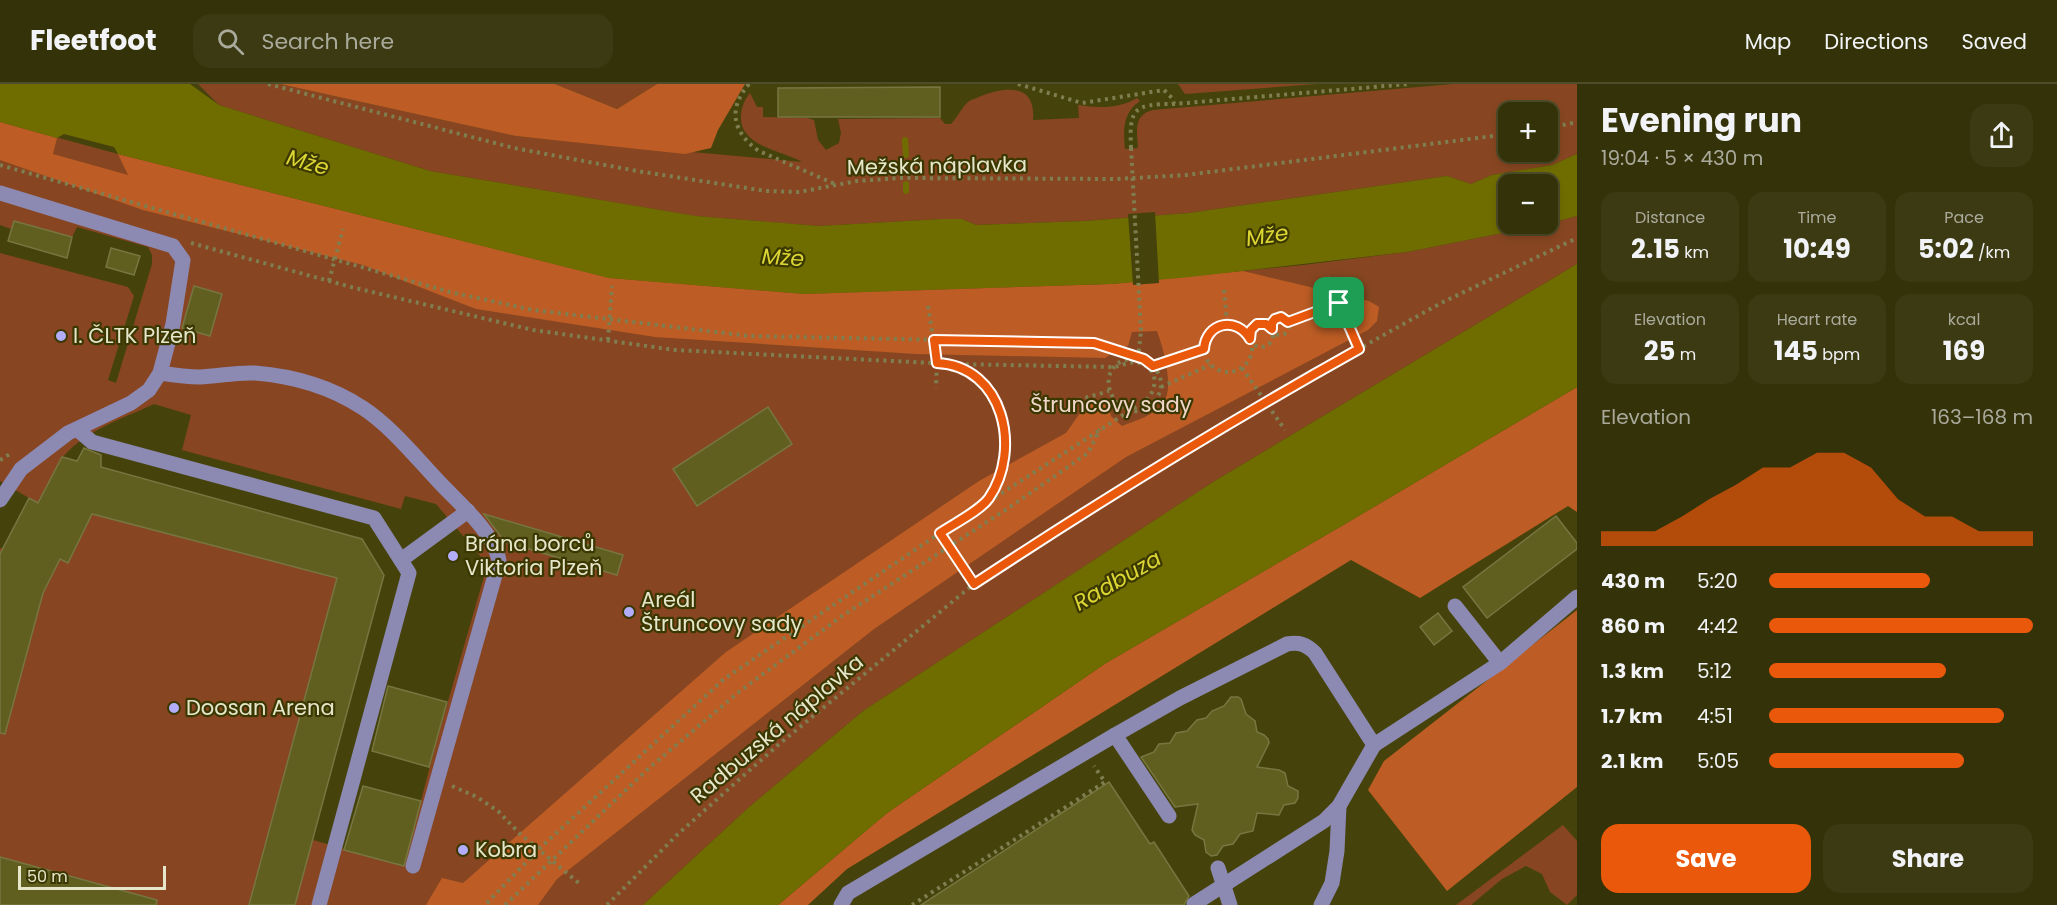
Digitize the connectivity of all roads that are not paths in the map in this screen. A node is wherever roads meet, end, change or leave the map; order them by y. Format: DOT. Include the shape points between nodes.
graph roads {
  1 [pos="0,192"];
  2 [pos="160,373"];
  3 [pos="77,429"];
  4 [pos="0,500"];
  5 [pos="468,511"];
  6 [pos="401,560"];
  7 [pos="1577,597"];
  8 [pos="1455,606"];
  9 [pos="1500,663"];
  10 [pos="1115,735"];
  11 [pos="1374,745"];
  12 [pos="1339,806"];
  13 [pos="1169,816"];
  14 [pos="413,866"];
  15 [pos="1218,868"];
  16 [pos="1224,885"];
  17 [pos="1194,904"];
  18 [pos="319,905"];
  19 [pos="841,905"];
  20 [pos="1230,905"];
  21 [pos="1321,905"];
  1 -- 2 [label="street" via="177,250 183,260 181,277"];
  2 -- 3 [label="street" via="149,390 131,403"];
  2 -- 5 [label="street" via="182,377 255,373 328,389 364,408"];
  3 -- 4 [label="street" via="21,469"];
  3 -- 6 [label="street" via="92,442 374,518"];
  5 -- 6 [label="street"];
  5 -- 14 [label="street" via="497,551 499,561"];
  6 -- 18 [label="street" via="409,573"];
  7 -- 9 [label="street"];
  8 -- 9 [label="street"];
  9 -- 11 [label="street"];
  10 -- 11 [label="street" via="1180,698 1294,643 1315,653"];
  10 -- 13 [label="street"];
  10 -- 19 [label="street" via="848,893"];
  11 -- 12 [label="street"];
  12 -- 16 [label="street" via="1324,821"];
  12 -- 21 [label="street" via="1332,883"];
  15 -- 16 [label="street"];
  16 -- 17 [label="street"];
  16 -- 20 [label="street"];
}
